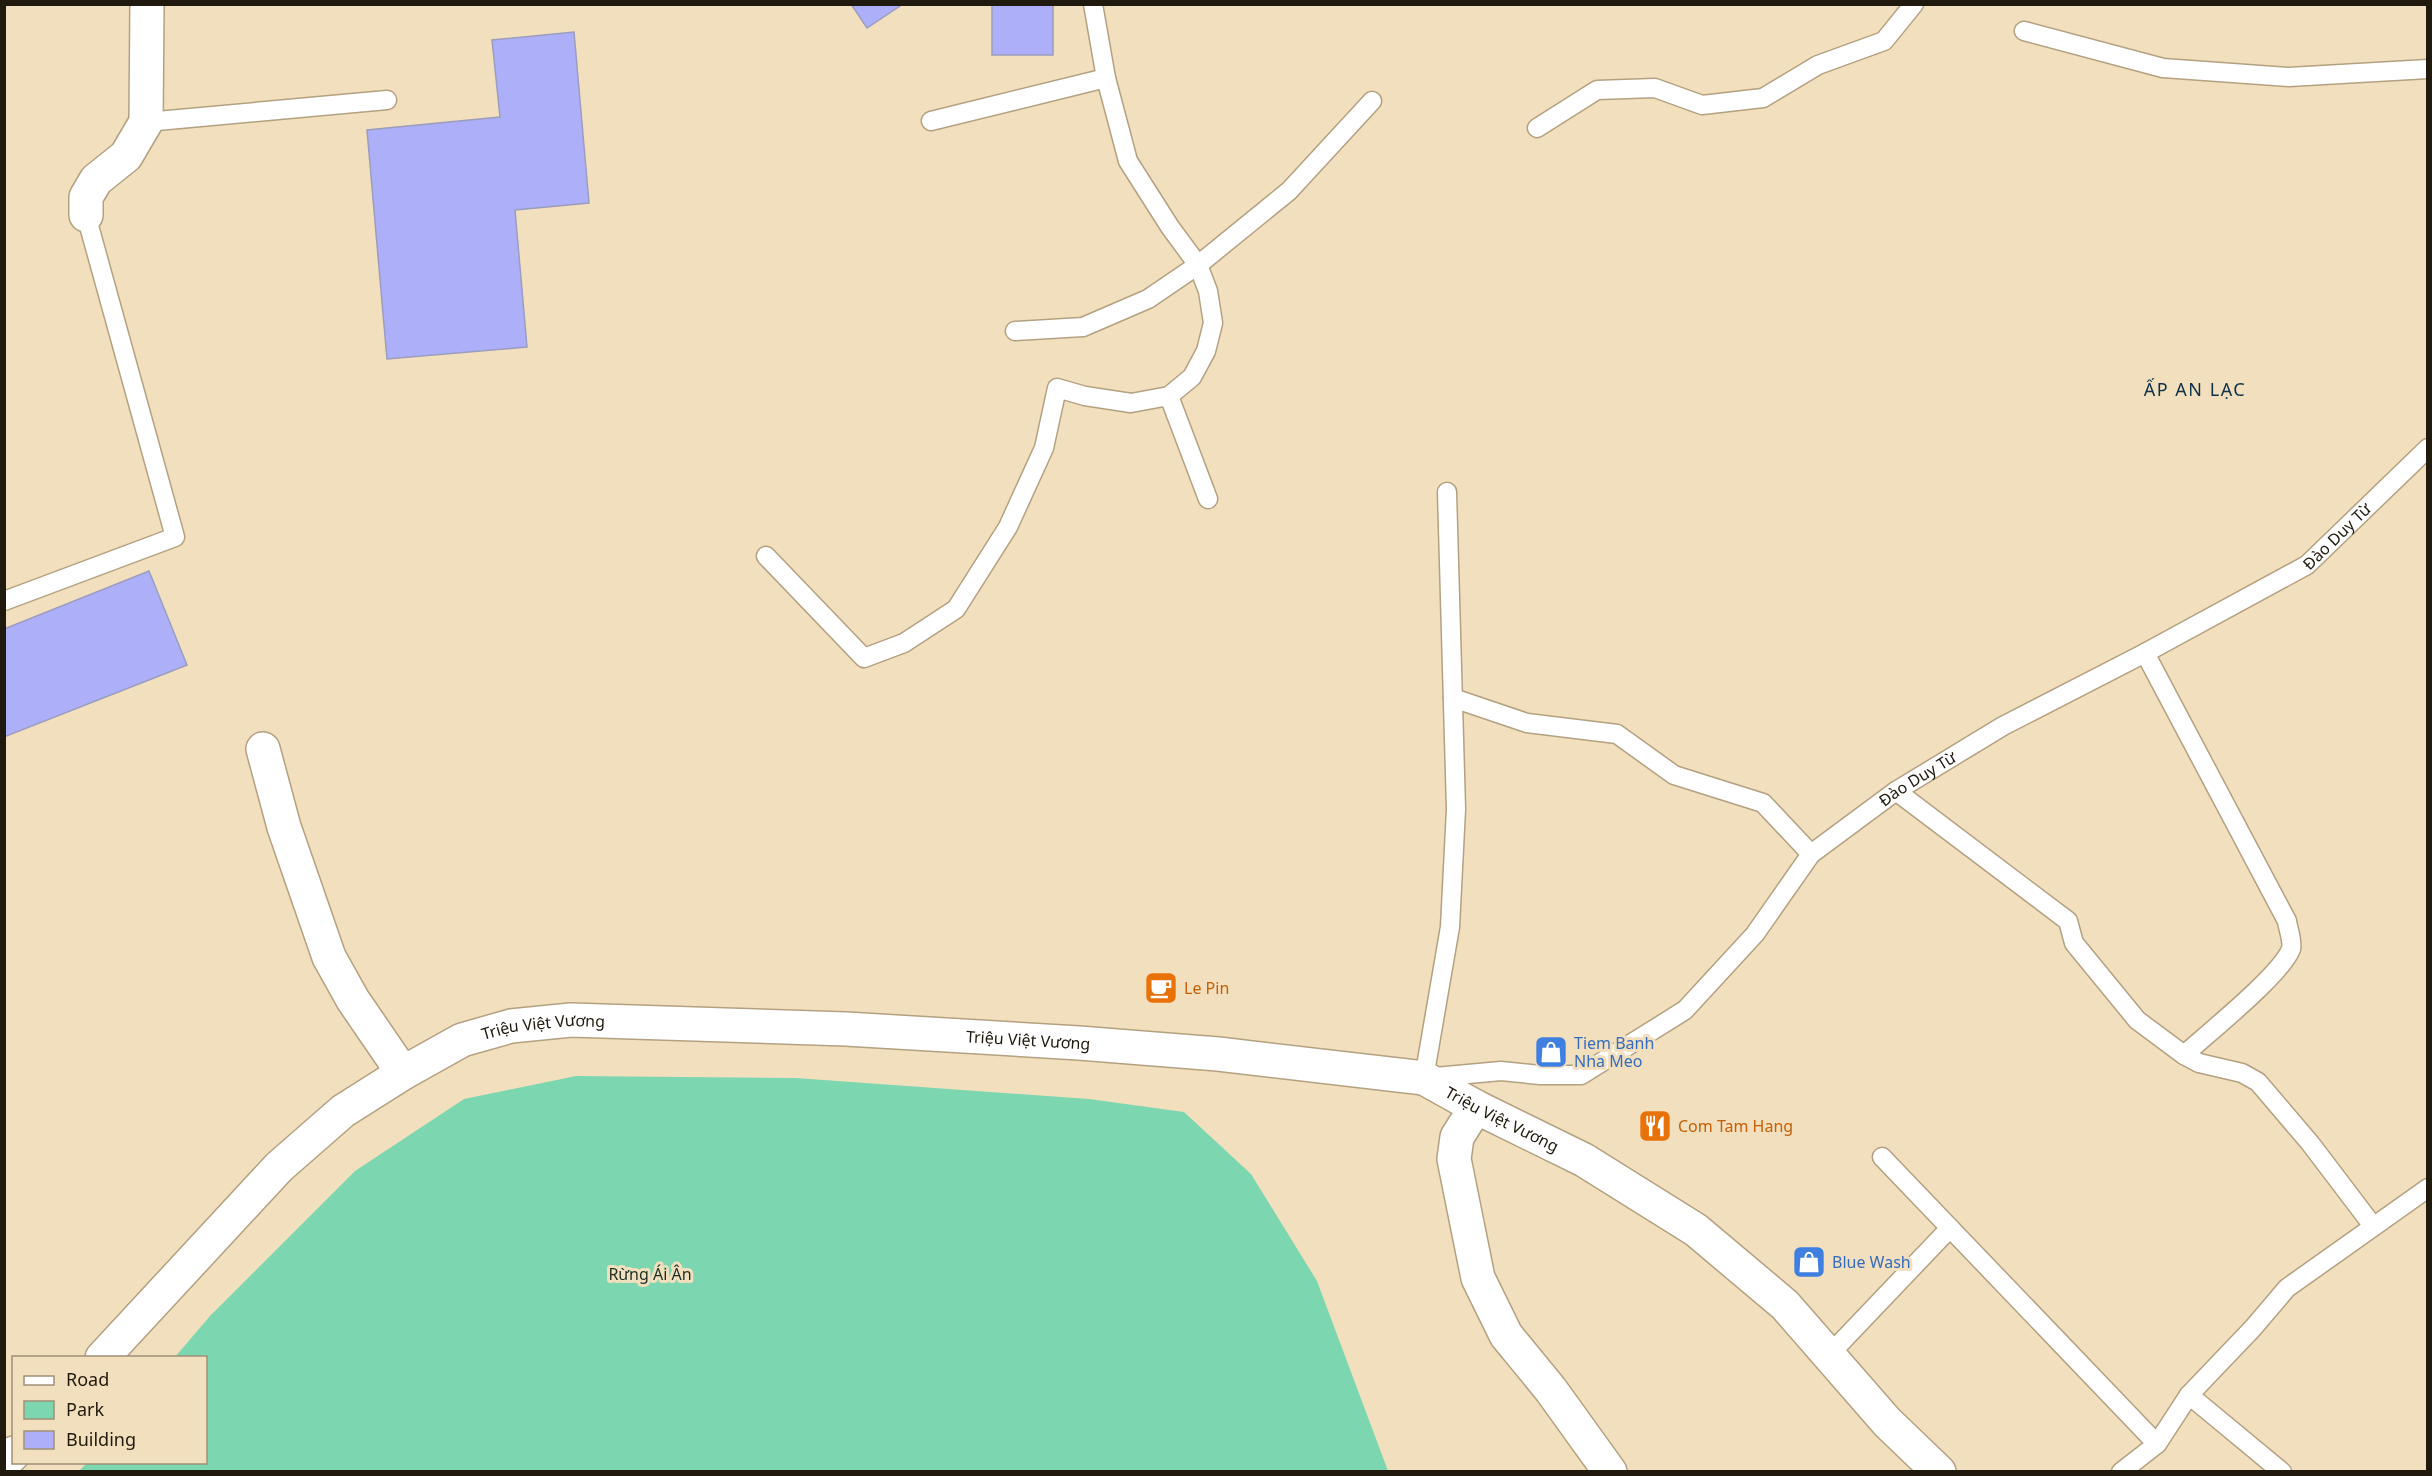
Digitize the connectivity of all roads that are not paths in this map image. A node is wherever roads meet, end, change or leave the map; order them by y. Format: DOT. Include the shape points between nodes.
graph roads {
  1 [pos="147,4"];
  2 [pos="1093,4"];
  3 [pos="1914,4"];
  4 [pos="2024,31"];
  5 [pos="2427,69"];
  6 [pos="1106,78"];
  7 [pos="387,100"];
  8 [pos="1372,101"];
  9 [pos="931,121"];
  10 [pos="146,122"];
  11 [pos="1537,128"];
  12 [pos="86,215"];
  13 [pos="1198,265"];
  14 [pos="1015,331"];
  15 [pos="1169,396"];
  16 [pos="2427,448"];
  17 [pos="1447,492"];
  18 [pos="1208,499"];
  19 [pos="766,556"];
  20 [pos="4,601"];
  21 [pos="2145,653"];
  22 [pos="1453,698"];
  23 [pos="263,749"];
  24 [pos="1896,791"];
  25 [pos="1811,854"];
  26 [pos="2184,1055"];
  27 [pos="404,1073"];
  28 [pos="1424,1078"];
  29 [pos="1476,1107"];
  30 [pos="1882,1157"];
  31 [pos="2427,1188"];
  32 [pos="2373,1226"];
  33 [pos="1950,1228"];
  34 [pos="1829,1355"];
  35 [pos="104,1356"];
  36 [pos="2189,1395"];
  37 [pos="2157,1444"];
  38 [pos="1610,1472"];
  39 [pos="1939,1472"];
  40 [pos="2121,1472"];
  41 [pos="2282,1472"];
  1 -- 10 [label="street"];
  2 -- 6 [label="lane"];
  3 -- 11 [label="lane" via="1884,41 1818,65 1762,98 1702,105 1655,88 1597,90"];
  4 -- 5 [label="lane" via="2163,68 2289,76"];
  6 -- 9 [label="lane"];
  6 -- 13 [label="lane" via="1128,161"];
  7 -- 10 [label="lane"];
  8 -- 13 [label="lane" via="1289,191"];
  10 -- 12 [label="street" via="126,156 96,180 86,198"];
  12 -- 20 [label="lane" via="175,537"];
  13 -- 14 [label="lane" via="1148,299 1083,327"];
  13 -- 15 [label="lane" via="1208,291 1213,322 1206,351 1192,377"];
  15 -- 18 [label="lane"];
  15 -- 19 [label="lane" via="1131,403 1057,388 1044,448 1008,527 956,609 904,643 864,658"];
  16 -- 21 [label="lane, Đào Duy Từ" via="2307,565"];
  17 -- 22 [label="lane"];
  21 -- 24 [label="lane, Đào Duy Từ" via="2003,726"];
  21 -- 26 [label="lane" via="2286,921 2292,946 2271,976"];
  22 -- 25 [label="lane" via="1527,723 1617,734 1674,775 1763,803"];
  22 -- 28 [label="lane" via="1456,809 1450,927"];
  23 -- 27 [label="street" via="284,827 329,957 352,1000"];
  24 -- 25 [label="lane, Đào Duy Từ"];
  24 -- 26 [label="lane" via="2068,921 2074,943 2137,1020"];
  25 -- 28 [label="lane, Đào Duy Từ" via="1755,934 1685,1010 1581,1075 1540,1076 1501,1071"];
  26 -- 32 [label="lane" via="2258,1082"];
  27 -- 28 [label="street, Triệu Việt Vương" via="462,1040 510,1026 571,1020 846,1029 1079,1043 1218,1054"];
  27 -- 35 [label="street, Triệu Việt Vương" via="343,1111 279,1167"];
  28 -- 29 [label="street, Triệu Việt Vương"];
  29 -- 34 [label="street, Triệu Việt Vương" via="1584,1160 1696,1230 1785,1305"];
  29 -- 38 [label="street" via="1457,1137 1454,1159 1478,1278 1506,1335"];
  30 -- 33 [label="lane"];
  31 -- 32 [label="lane"];
  32 -- 36 [label="lane" via="2287,1288"];
  33 -- 34 [label="lane"];
  33 -- 37 [label="lane"];
  34 -- 39 [label="street, Triệu Việt Vương" via="1887,1422"];
  36 -- 37 [label="lane"];
  36 -- 41 [label="lane"];
  37 -- 40 [label="lane"];
}
